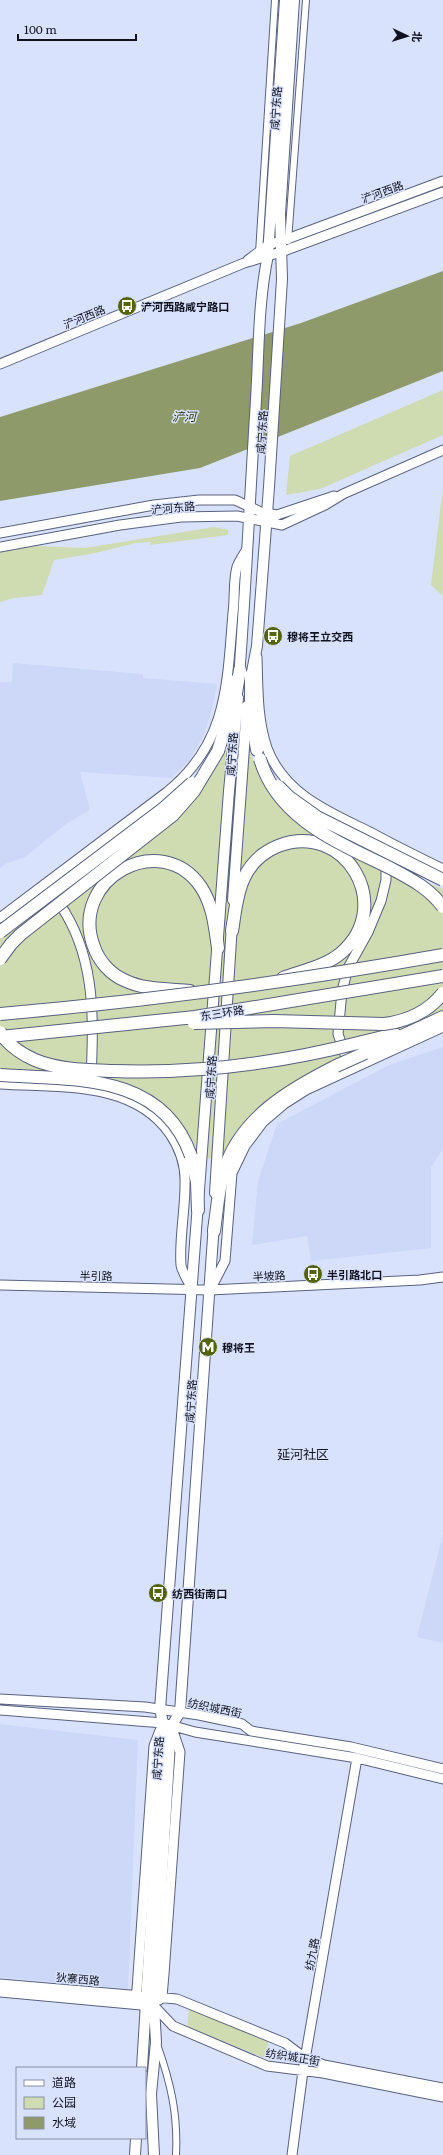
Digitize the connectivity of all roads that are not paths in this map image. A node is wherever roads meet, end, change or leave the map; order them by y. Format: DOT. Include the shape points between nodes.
graph roads {
  1 [pos="275,0"];
  2 [pos="285,0"];
  3 [pos="294,0"];
  4 [pos="306,0"];
  5 [pos="443,181"];
  6 [pos="443,192"];
  7 [pos="286,240"];
  8 [pos="268,250"];
  9 [pos="257,252"];
  10 [pos="281,252"];
  11 [pos="244,263"];
  12 [pos="0,364"];
  13 [pos="443,450"];
  14 [pos="250,506"];
  15 [pos="250,518"];
  16 [pos="267,518"];
  17 [pos="0,533"];
  18 [pos="249,545"];
  19 [pos="0,547"];
  20 [pos="257,646"];
  21 [pos="240,670"];
  22 [pos="251,675"];
  23 [pos="229,679"];
  24 [pos="228,720"];
  25 [pos="218,751"];
  26 [pos="259,754"];
  27 [pos="229,790"];
  28 [pos="386,841"];
  29 [pos="443,869"];
  30 [pos="443,880"];
  31 [pos="45,884"];
  32 [pos="443,907"];
  33 [pos="0,918"];
  34 [pos="232,931"];
  35 [pos="0,932"];
  36 [pos="218,948"];
  37 [pos="443,954"];
  38 [pos="0,959"];
  39 [pos="443,976"];
  40 [pos="267,984"];
  41 [pos="205,993"];
  42 [pos="443,993"];
  43 [pos="0,1014"];
  44 [pos="443,1017"];
  45 [pos="143,1023"];
  46 [pos="443,1027"];
  47 [pos="0,1032"];
  48 [pos="0,1037"];
  49 [pos="364,1048"];
  50 [pos="350,1070"];
  51 [pos="0,1075"];
  52 [pos="0,1084"];
  53 [pos="90,1091"];
  54 [pos="198,1210"];
  55 [pos="214,1231"];
  56 [pos="443,1277"];
  57 [pos="0,1285"];
  58 [pos="192,1289"];
  59 [pos="210,1290"];
  60 [pos="0,1699"];
  61 [pos="160,1709"];
  62 [pos="0,1710"];
  63 [pos="180,1712"];
  64 [pos="167,1725"];
  65 [pos="358,1758"];
  66 [pos="443,1769"];
  67 [pos="443,1779"];
  68 [pos="153,1888"];
  69 [pos="142,1914"];
  70 [pos="0,1984"];
  71 [pos="0,1992"];
  72 [pos="148,2000"];
  73 [pos="156,2042"];
  74 [pos="305,2058"];
  75 [pos="142,2067"];
  76 [pos="303,2071"];
  77 [pos="443,2088"];
  78 [pos="443,2097"];
  79 [pos="136,2139"];
  80 [pos="135,2155"];
  81 [pos="154,2155"];
  82 [pos="176,2155"];
  83 [pos="292,2155"];
  1 -- 9 [label="street"];
  2 -- 8 [label="main road, 咸宁东路"];
  3 -- 7 [label="main road, 咸宁东路" via="280,214"];
  4 -- 7 [label="street"];
  5 -- 7 [label="street, 浐河西路"];
  6 -- 10 [label="street, 浐河西路"];
  7 -- 8 [label="street, 浐河西路"];
  7 -- 10 [label="main road, 咸宁东路"];
  8 -- 9 [label="street, 浐河西路"];
  8 -- 10 [label="street, 浐河西路"];
  8 -- 11 [label="street, 浐河西路"];
  8 -- 14 [label="main road, 咸宁东路" via="263,278"];
  9 -- 11 [label="street, 浐河西路"];
  10 -- 16 [label="main road, 咸宁东路" via="282,279"];
  11 -- 12 [label="street, 浐河西路"];
  13 -- 16 [label="street, 浐河东路" via="343,494 286,524"];
  14 -- 15 [label="main road, 咸宁东路"];
  14 -- 16 [label="street, 浐河东路"];
  14 -- 17 [label="street, 浐河东路" via="228,499 180,502"];
  15 -- 16 [label="street, 浐河东路"];
  15 -- 18 [label="main road, 咸宁东路"];
  15 -- 19 [label="street, 浐河东路" via="166,518"];
  16 -- 20 [label="main road, 咸宁东路"];
  18 -- 21 [label="main road, 咸宁东路"];
  18 -- 23 [label="street" via="237,568"];
  20 -- 22 [label="main road, 咸宁东路"];
  20 -- 28 [label="street" via="262,729 267,748 276,766 305,798"];
  21 -- 24 [label="highway"];
  21 -- 27 [label="main road, 咸宁东路"];
  22 -- 26 [label="highway" via="251,713"];
  22 -- 34 [label="main road, 咸宁东路"];
  23 -- 24 [label="main road"];
  23 -- 31 [label="street" via="213,734 186,775"];
  24 -- 25 [label="highway"];
  24 -- 27 [label="main road"];
  25 -- 35 [label="highway, bridge" via="176,798"];
  25 -- 38 [label="highway, bridge" via="194,791 173,815 21,934"];
  26 -- 30 [label="highway, bridge" via="282,790 308,811"];
  26 -- 32 [label="highway, bridge" via="275,792 298,817 326,835 411,879 428,891"];
  27 -- 36 [label="main road, 咸宁东路"];
  28 -- 29 [label="street"];
  28 -- 50 [label="street" via="387,874 381,901 368,932 348,968 342,991 338,1034"];
  31 -- 33 [label="street"];
  31 -- 53 [label="street" via="71,923 88,974 92,1018"];
  34 -- 40 [label="highway, bridge" via="239,891 244,878 257,859 273,848 292,842 322,844 335,850 348,861 358,875 365,903 364,917 359,930 342,952 327,962"];
  34 -- 55 [label="main road, 咸宁东路"];
  36 -- 41 [label="highway, bridge" via="210,904 197,882 186,872 165,863 144,862 125,867 103,884 94,899 90,918 91,936 106,967 122,980 149,987"];
  36 -- 54 [label="main road, 咸宁东路"];
  37 -- 40 [label="highway, 东三环路, bridge"];
  39 -- 45 [label="highway, 东三环路, bridge" via="329,996"];
  40 -- 41 [label="highway, 东三环路, bridge"];
  41 -- 43 [label="highway, 东三环路, bridge"];
  42 -- 45 [label="highway, bridge" via="417,1015 384,1024 274,1021"];
  44 -- 49 [label="highway"];
  45 -- 48 [label="highway, 东三环路, bridge"];
  46 -- 50 [label="street"];
  47 -- 49 [label="highway, bridge" via="17,1050 42,1062 79,1069 124,1071 237,1066"];
  49 -- 55 [label="highway, bridge" via="276,1101 256,1118 243,1134 224,1169"];
  50 -- 59 [label="street" via="290,1099 263,1122 250,1139 232,1174 225,1261"];
  51 -- 54 [label="highway, bridge" via="96,1083 121,1088 157,1106 182,1134 191,1156 197,1182"];
  52 -- 53 [label="street"];
  53 -- 58 [label="street" via="121,1096 142,1107 160,1122 177,1147 184,1164 185,1177 181,1266"];
  54 -- 58 [label="main road, 咸宁东路"];
  55 -- 59 [label="main road, 咸宁东路"];
  56 -- 59 [label="street, 半坡路"];
  57 -- 58 [label="street, 半引路"];
  58 -- 59 [label="street, 半坡路"];
  58 -- 61 [label="main road, 咸宁东路"];
  59 -- 63 [label="main road, 咸宁东路"];
  60 -- 61 [label="street, 纺织城西街"];
  61 -- 63 [label="street, 纺织城西街"];
  61 -- 64 [label="main road, 咸宁东路"];
  62 -- 64 [label="street"];
  63 -- 64 [label="main road, 咸宁东路"];
  63 -- 66 [label="street, 纺织城西街" via="242,1724 251,1731 352,1747"];
  64 -- 65 [label="street"];
  64 -- 68 [label="main road, 咸宁东路"];
  64 -- 69 [label="street" via="154,1746"];
  64 -- 72 [label="main road, 咸宁东路"];
  65 -- 67 [label="street"];
  65 -- 74 [label="street, 纺九路"];
  68 -- 69 [label="street"];
  68 -- 72 [label="main road, 咸宁东路"];
  69 -- 72 [label="street"];
  70 -- 72 [label="street, 狄寨西路"];
  71 -- 72 [label="street, 狄寨西路"];
  72 -- 73 [label="main road, 咸宁东路"];
  72 -- 74 [label="street, 纺织城正街" via="176,1999 285,2043"];
  72 -- 75 [label="main road, 咸宁东路"];
  72 -- 76 [label="street, 纺织城正街" via="172,2026 267,2066"];
  73 -- 81 [label="main road, 咸宁东路" via="151,2094"];
  73 -- 82 [label="street" via="170,2080 178,2128"];
  74 -- 76 [label="street, 纺九路"];
  74 -- 77 [label="street, 纺织城正街" via="324,2065"];
  76 -- 78 [label="street, 纺织城正街"];
  76 -- 83 [label="street, 纺九路"];
  79 -- 80 [label="main road"];
}
